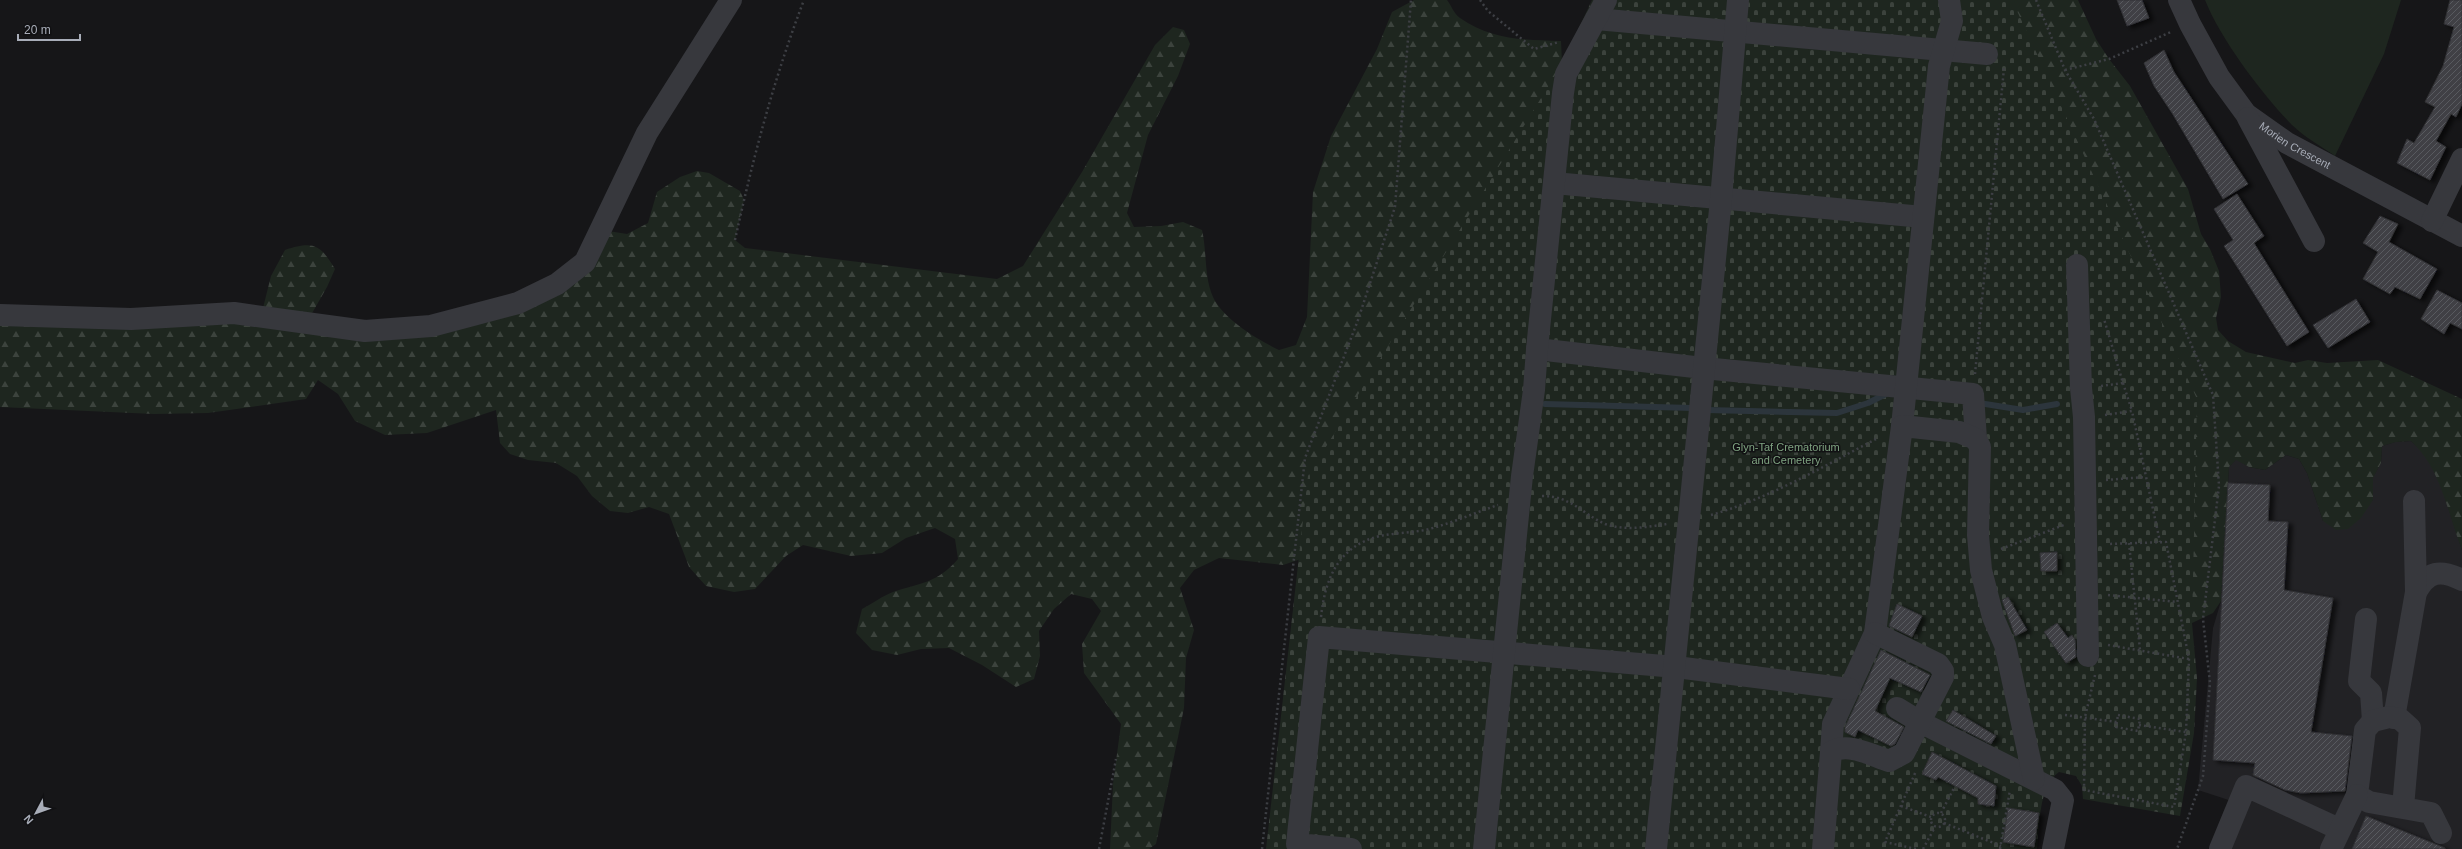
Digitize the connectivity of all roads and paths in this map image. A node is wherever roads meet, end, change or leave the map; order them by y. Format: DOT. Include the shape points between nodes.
graph roads {
  1 [pos="731,0"];
  2 [pos="804,0"];
  3 [pos="1412,0"];
  4 [pos="1480,0"];
  5 [pos="1606,0"];
  6 [pos="1738,0"];
  7 [pos="1950,0"];
  8 [pos="2036,0"];
  9 [pos="2179,0"];
  10 [pos="1596,19"];
  11 [pos="2190,24"];
  12 [pos="1735,31"];
  13 [pos="1561,41"];
  14 [pos="1943,51"];
  15 [pos="1987,54"];
  16 [pos="2065,70"];
  17 [pos="2246,114"];
  18 [pos="2462,159"];
  19 [pos="1554,183"];
  20 [pos="1721,199"];
  21 [pos="1923,217"];
  22 [pos="2432,221"];
  23 [pos="2462,236"];
  24 [pos="735,240"];
  25 [pos="2314,241"];
  26 [pos="2077,266"];
  27 [pos="0,315"];
  28 [pos="2104,319"];
  29 [pos="1537,349"];
  30 [pos="1703,368"];
  31 [pos="2123,383"];
  32 [pos="1906,386"];
  33 [pos="2081,388"];
  34 [pos="1973,394"];
  35 [pos="2132,411"];
  36 [pos="2084,417"];
  37 [pos="1902,426"];
  38 [pos="1976,439"];
  39 [pos="2145,477"];
  40 [pos="2085,481"];
  41 [pos="1520,497"];
  42 [pos="2414,501"];
  43 [pos="2086,521"];
  44 [pos="2160,542"];
  45 [pos="2129,543"];
  46 [pos="2086,544"];
  47 [pos="1980,556"];
  48 [pos="2462,580"];
  49 [pos="2087,592"];
  50 [pos="2416,592"];
  51 [pos="2134,597"];
  52 [pos="2177,602"];
  53 [pos="2366,619"];
  54 [pos="1875,633"];
  55 [pos="1320,637"];
  56 [pos="2140,650"];
  57 [pos="1504,652"];
  58 [pos="2091,655"];
  59 [pos="2189,658"];
  60 [pos="1676,667"];
  61 [pos="1850,688"];
  62 [pos="1897,708"];
  63 [pos="2065,716"];
  64 [pos="2085,717"];
  65 [pos="2394,718"];
  66 [pos="2373,721"];
  67 [pos="1920,722"];
  68 [pos="2117,722"];
  69 [pos="2139,725"];
  70 [pos="2186,732"];
  71 [pos="1831,752"];
  72 [pos="1116,759"];
  73 [pos="1919,765"];
  74 [pos="2013,769"];
  75 [pos="2041,783"];
  76 [pos="1955,786"];
  77 [pos="2357,795"];
  78 [pos="1901,806"];
  79 [pos="2403,807"];
  80 [pos="1941,813"];
  81 [pos="1931,817"];
  82 [pos="1944,823"];
  83 [pos="1935,827"];
  84 [pos="2339,829"];
  85 [pos="2441,833"];
  86 [pos="2001,847"];
  87 [pos="1099,849"];
  88 [pos="1262,849"];
  89 [pos="1350,849"];
  90 [pos="1484,849"];
  91 [pos="1656,849"];
  92 [pos="1823,849"];
  93 [pos="1916,849"];
  94 [pos="1922,849"];
  95 [pos="2053,849"];
  96 [pos="2177,849"];
  97 [pos="2220,849"];
  98 [pos="2331,849"];
  1 -- 27 [label="street" via="647,133 602,230 584,262 557,284 518,303 432,326 365,331 234,313 131,319"];
  2 -- 24 [label="path" via="781,60 760,133"];
  3 -- 88 [label="path" via="1395,207 1358,320 1306,458"];
  4 -- 13 [label="path" via="1488,11 1534,49"];
  5 -- 10 [label="street"];
  6 -- 12 [label="street"];
  7 -- 14 [label="street" via="1952,20"];
  8 -- 16 [label="path"];
  9 -- 11 [label="street, Morien Crescent"];
  10 -- 12 [label="street"];
  10 -- 19 [label="street" via="1566,74"];
  11 -- 16 [label="path" via="2108,59"];
  11 -- 17 [label="street, Morien Crescent" via="2220,77"];
  12 -- 14 [label="street"];
  12 -- 20 [label="street"];
  14 -- 15 [label="street"];
  14 -- 21 [label="street" via="1939,66"];
  15 -- 34 [label="path" via="2005,54"];
  16 -- 96 [label="path" via="2094,119 2213,395 2220,486 2203,619 2210,684 2203,776"];
  17 -- 22 [label="street, Morien Crescent" via="2287,143"];
  17 -- 25 [label="street"];
  18 -- 22 [label="street"];
  19 -- 20 [label="street"];
  19 -- 29 [label="street"];
  20 -- 21 [label="street"];
  20 -- 30 [label="street"];
  21 -- 32 [label="street"];
  22 -- 23 [label="street, Morien Crescent"];
  26 -- 33 [label="street"];
  28 -- 31 [label="path"];
  29 -- 30 [label="street"];
  29 -- 41 [label="street"];
  30 -- 32 [label="street"];
  30 -- 60 [label="street"];
  31 -- 33 [label="path"];
  31 -- 35 [label="path"];
  32 -- 34 [label="street"];
  32 -- 37 [label="street"];
  33 -- 36 [label="street"];
  34 -- 38 [label="street"];
  35 -- 36 [label="path"];
  35 -- 39 [label="path"];
  36 -- 40 [label="street"];
  37 -- 38 [label="street" via="1959,432"];
  37 -- 54 [label="street"];
  38 -- 47 [label="street" via="1980,448"];
  39 -- 40 [label="path"];
  39 -- 44 [label="path"];
  40 -- 43 [label="street"];
  41 -- 55 [label="path" via="1425,530 1366,540 1338,562 1329,576 1324,594"];
  41 -- 57 [label="street"];
  42 -- 50 [label="street"];
  43 -- 46 [label="street"];
  43 -- 47 [label="path" via="2074,522"];
  44 -- 45 [label="path"];
  44 -- 52 [label="path" via="2166,542"];
  45 -- 46 [label="path"];
  45 -- 51 [label="path"];
  46 -- 49 [label="street"];
  47 -- 75 [label="street" via="1986,592 2005,645"];
  48 -- 50 [label="street" via="2442,573 2431,575 2423,580"];
  49 -- 51 [label="path"];
  49 -- 58 [label="street"];
  50 -- 65 [label="street"];
  51 -- 52 [label="path"];
  51 -- 56 [label="path"];
  52 -- 59 [label="path"];
  53 -- 66 [label="street" via="2359,680 2370,692"];
  54 -- 61 [label="street"];
  54 -- 67 [label="street" via="1938,664 1943,671 1943,677"];
  55 -- 57 [label="street"];
  55 -- 89 [label="street" via="1297,844"];
  56 -- 58 [label="path"];
  56 -- 59 [label="path"];
  57 -- 60 [label="street"];
  57 -- 90 [label="street"];
  58 -- 64 [label="path"];
  59 -- 70 [label="path"];
  60 -- 61 [label="street"];
  60 -- 91 [label="street"];
  61 -- 71 [label="street" via="1833,724"];
  62 -- 67 [label="street"];
  63 -- 64 [label="path"];
  64 -- 68 [label="path"];
  64 -- 70 [label="path" via="2084,790 2174,807"];
  65 -- 66 [label="street"];
  65 -- 79 [label="street" via="2407,723 2410,728"];
  66 -- 77 [label="street" via="2365,730"];
  67 -- 71 [label="street" via="1904,753 1896,759 1889,761 1846,748 1838,748"];
  67 -- 74 [label="street"];
  68 -- 69 [label="path" via="2116,728 2138,731"];
  68 -- 69 [label="path" via="2118,715 2140,719"];
  69 -- 70 [label="path"];
  71 -- 92 [label="street"];
  72 -- 87 [label="path"];
  73 -- 78 [label="path"];
  74 -- 75 [label="street"];
  74 -- 86 [label="path"];
  75 -- 95 [label="street" via="2056,790 2063,800"];
  76 -- 80 [label="path"];
  77 -- 79 [label="street" via="2369,802"];
  77 -- 84 [label="street"];
  78 -- 81 [label="path"];
  78 -- 93 [label="path" via="1885,842"];
  79 -- 85 [label="street" via="2431,813"];
  80 -- 81 [label="path"];
  80 -- 82 [label="path" via="1945,817"];
  81 -- 83 [label="path"];
  82 -- 83 [label="path" via="1940,827"];
  82 -- 86 [label="path"];
  83 -- 94 [label="path"];
  84 -- 97 [label="street" via="2246,786"];
  84 -- 98 [label="street"];
}
